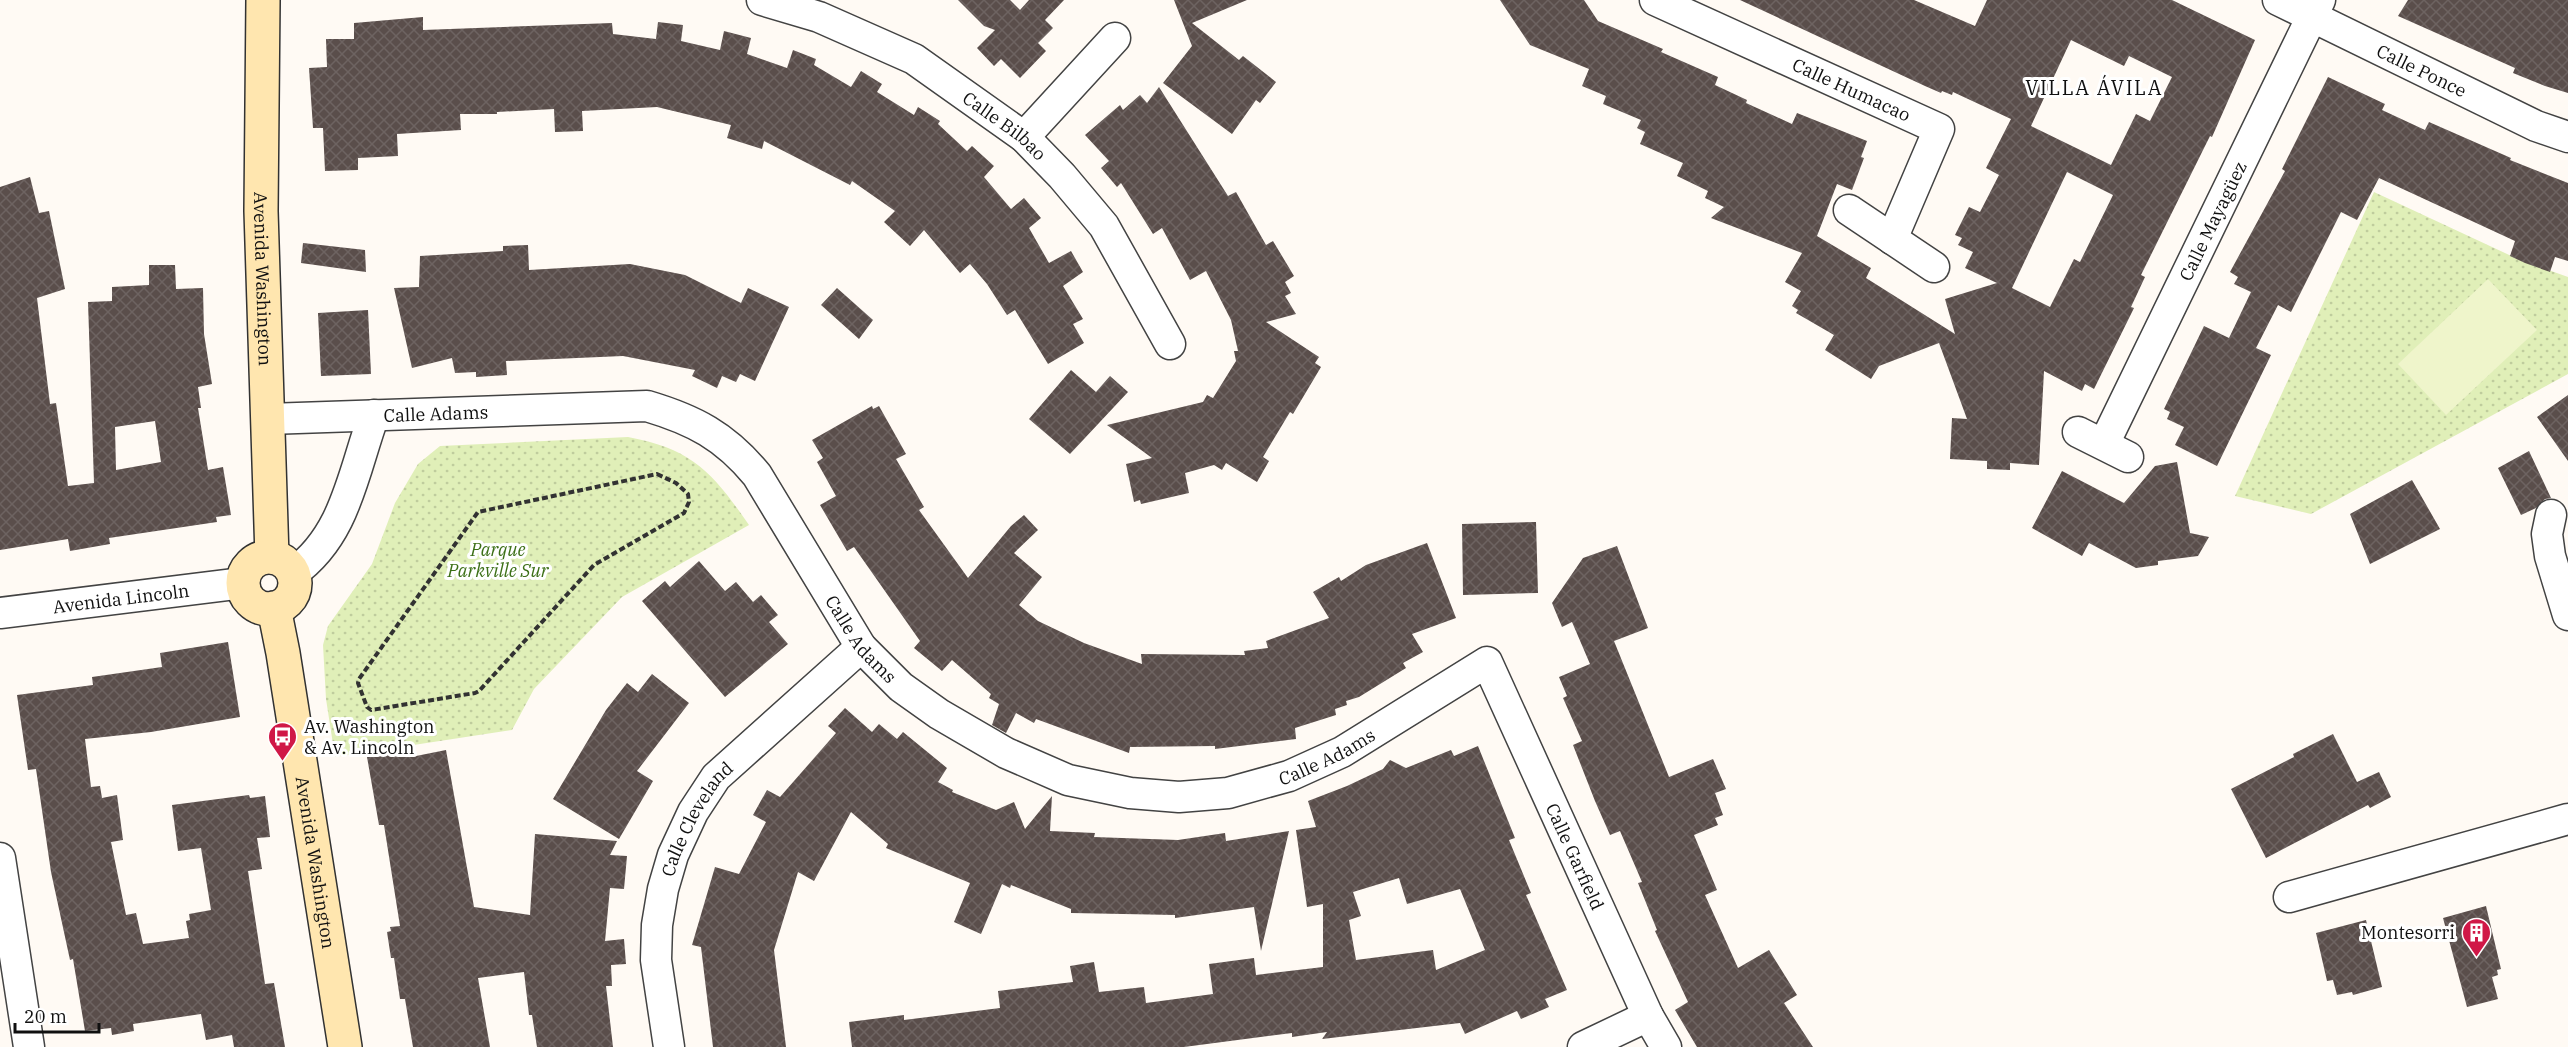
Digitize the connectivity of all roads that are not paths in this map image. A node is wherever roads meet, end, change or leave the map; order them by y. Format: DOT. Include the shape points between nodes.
graph roads {
  1 [pos="263,0"];
  2 [pos="762,0"];
  3 [pos="1655,0"];
  4 [pos="2278,0"];
  5 [pos="2316,8"];
  6 [pos="822,9"];
  7 [pos="1115,38"];
  8 [pos="1024,137"];
  9 [pos="2568,137"];
  10 [pos="1849,210"];
  11 [pos="1892,239"];
  12 [pos="1934,267"];
  13 [pos="1170,344"];
  14 [pos="374,415"];
  15 [pos="268,419"];
  16 [pos="2103,445"];
  17 [pos="2551,515"];
  18 [pos="283,565"];
  19 [pos="243,584"];
  20 [pos="274,608"];
  21 [pos="0,613"];
  22 [pos="2568,615"];
  23 [pos="861,647"];
  24 [pos="1487,662"];
  25 [pos="2568,819"];
  26 [pos="0,858"];
  27 [pos="2289,897"];
  28 [pos="5,929"];
  29 [pos="1648,1016"];
  30 [pos="28,1047"];
  31 [pos="345,1047"];
  32 [pos="669,1047"];
  33 [pos="1583,1047"];
  34 [pos="1666,1047"];
  1 -- 15 [label="street, Avenida Washington" via="261,211"];
  2 -- 6 [label="street, Calle Bilbao"];
  3 -- 11 [label="street, Calle Humacao" via="1939,129"];
  4 -- 5 [label="street, Calle Ponce"];
  5 -- 9 [label="street, Calle Ponce" via="2536,126"];
  5 -- 16 [label="street, Calle Mayagüez"];
  6 -- 8 [label="street, Calle Bilbao" via="914,59"];
  7 -- 8 [label="street"];
  8 -- 13 [label="street, Calle Bilbao" via="1104,226"];
  10 -- 11 [label="street"];
  11 -- 12 [label="street"];
  14 -- 15 [label="street, Calle Adams"];
  14 -- 18 [label="street" via="345,507 324,545 311,560"];
  14 -- 23 [label="street, Calle Adams" via="647,406 678,415 717,436 740,454 757,475"];
  15 -- 18 [label="street, Avenida Washington"];
  17 -- 22 [label="street" via="2547,534 2550,556"];
  18 -- 19 [label="street" via="255,560 248,566"];
  18 -- 20 [label="street, Avenida Washington" via="294,591 283,605"];
  19 -- 20 [label="street" via="244,592 256,606"];
  19 -- 21 [label="street, Avenida Lincoln"];
  20 -- 31 [label="street, Avenida Washington"];
  23 -- 24 [label="street, Calle Adams" via="901,687 1006,753 1068,780 1130,793 1179,797 1228,793 1289,776 1342,752"];
  23 -- 32 [label="street, Calle Cleveland" via="716,777 693,812 673,855 657,925 656,960"];
  24 -- 29 [label="street, Calle Garfield"];
  25 -- 27 [label="street"];
  26 -- 28 [label="street"];
  28 -- 30 [label="street"];
  29 -- 33 [label="street"];
  29 -- 34 [label="street, Calle Garfield"];
}
